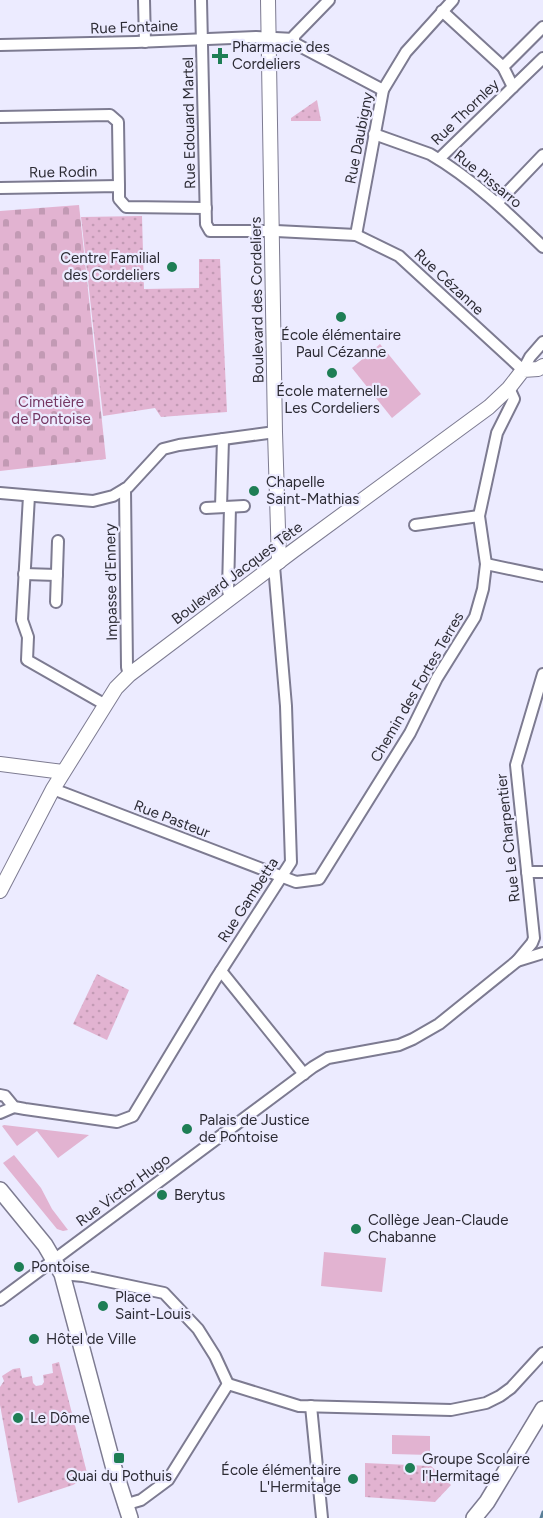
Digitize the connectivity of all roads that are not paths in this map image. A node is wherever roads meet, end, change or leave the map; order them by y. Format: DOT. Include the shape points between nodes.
graph roads {
  1 [pos="144,0"];
  2 [pos="201,0"];
  3 [pos="268,0"];
  4 [pos="329,0"];
  5 [pos="453,0"];
  6 [pos="442,11"];
  7 [pos="543,27"];
  8 [pos="268,38"];
  9 [pos="202,39"];
  10 [pos="294,39"];
  11 [pos="145,42"];
  12 [pos="527,43"];
  13 [pos="0,45"];
  14 [pos="543,57"];
  15 [pos="504,67"];
  16 [pos="513,87"];
  17 [pos="384,90"];
  18 [pos="0,117"];
  19 [pos="374,134"];
  20 [pos="543,155"];
  21 [pos="439,159"];
  22 [pos="119,186"];
  23 [pos="0,188"];
  24 [pos="497,203"];
  25 [pos="206,208"];
  26 [pos="272,231"];
  27 [pos="356,235"];
  28 [pos="543,247"];
  29 [pos="543,342"];
  30 [pos="543,366"];
  31 [pos="523,370"];
  32 [pos="509,388"];
  33 [pos="275,432"];
  34 [pos="222,439"];
  35 [pos="125,489"];
  36 [pos="0,494"];
  37 [pos="29,496"];
  38 [pos="244,506"];
  39 [pos="226,507"];
  40 [pos="206,508"];
  41 [pos="479,516"];
  42 [pos="416,525"];
  43 [pos="58,541"];
  44 [pos="277,564"];
  45 [pos="486,564"];
  46 [pos="24,574"];
  47 [pos="57,575"];
  48 [pos="543,576"];
  49 [pos="230,598"];
  50 [pos="56,602"];
  51 [pos="543,674"];
  52 [pos="129,675"];
  53 [pos="104,704"];
  54 [pos="0,764"];
  55 [pos="63,772"];
  56 [pos="53,789"];
  57 [pos="527,872"];
  58 [pos="543,872"];
  59 [pos="281,877"];
  60 [pos="0,891"];
  61 [pos="543,952"];
  62 [pos="517,961"];
  63 [pos="220,971"];
  64 [pos="304,1074"];
  65 [pos="0,1095"];
  66 [pos="14,1107"];
  67 [pos="0,1113"];
  68 [pos="0,1190"];
  69 [pos="59,1267"];
  70 [pos="0,1300"];
  71 [pos="543,1353"];
  72 [pos="228,1384"];
  73 [pos="311,1406"];
  74 [pos="543,1409"];
  75 [pos="127,1512"];
  76 [pos="476,1515"];
  77 [pos="322,1518"];
  1 -- 11 [label="street"];
  2 -- 9 [label="street, Rue Edouard Martel"];
  3 -- 8 [label="street, Boulevard des Cordeliers"];
  4 -- 10 [label="street"];
  5 -- 6 [label="street, Rue Daubigny"];
  6 -- 15 [label="street, Rue Thornley"];
  6 -- 17 [label="street, Rue Daubigny" via="406,52"];
  7 -- 12 [label="street, Rue Thornley"];
  8 -- 9 [label="street, Rue Fontaine"];
  8 -- 10 [label="street, Rue Fontaine"];
  8 -- 26 [label="street, Boulevard des Cordeliers"];
  9 -- 11 [label="street, Rue Fontaine"];
  9 -- 25 [label="street, Rue Edouard Martel"];
  10 -- 17 [label="street" via="294,43"];
  11 -- 13 [label="street, Rue Fontaine"];
  12 -- 14 [label="street, Rue Thornley"];
  12 -- 15 [label="street, Rue Thornley"];
  14 -- 16 [label="street, Rue Thornley"];
  15 -- 16 [label="street, Rue Thornley"];
  16 -- 21 [label="street, Rue Thornley"];
  17 -- 19 [label="street, Rue Daubigny"];
  18 -- 22 [label="street" via="110,115 118,122"];
  19 -- 21 [label="street, Rue Pissarro"];
  19 -- 27 [label="street, Rue Daubigny"];
  20 -- 24 [label="street"];
  21 -- 24 [label="street, Rue Pissarro"];
  22 -- 23 [label="street, Rue Rodin"];
  22 -- 25 [label="street, Rue Rodin" via="119,199 126,207"];
  24 -- 28 [label="street, Rue Pissarro"];
  25 -- 26 [label="street" via="210,231"];
  26 -- 27 [label="street, Rue Cézanne"];
  26 -- 33 [label="street, Boulevard des Cordeliers"];
  27 -- 31 [label="street, Rue Cézanne" via="399,256"];
  29 -- 31 [label="street"];
  30 -- 31 [label="street"];
  31 -- 32 [label="street, Boulevard Jacques Tête"];
  32 -- 41 [label="street, Chemin des Fortes Terres" via="514,399 497,433"];
  32 -- 44 [label="street, Boulevard Jacques Tête" via="489,407"];
  33 -- 34 [label="street"];
  33 -- 44 [label="street, Boulevard des Cordeliers"];
  34 -- 35 [label="street" via="163,449"];
  34 -- 39 [label="street"];
  35 -- 37 [label="street" via="93,501"];
  35 -- 52 [label="street, Impasse d'Ennery"];
  36 -- 37 [label="street"];
  37 -- 46 [label="street"];
  38 -- 39 [label="street"];
  39 -- 40 [label="street"];
  39 -- 49 [label="street"];
  41 -- 42 [label="street"];
  41 -- 45 [label="street, Chemin des Fortes Terres"];
  43 -- 47 [label="street"];
  44 -- 49 [label="street, Boulevard Jacques Tête"];
  44 -- 59 [label="street, Rue Gambetta" via="291,849 291,862"];
  45 -- 48 [label="street"];
  45 -- 59 [label="street, Chemin des Fortes Terres" via="475,617 437,678 410,733 319,879 296,882"];
  46 -- 47 [label="street"];
  46 -- 53 [label="street" via="22,620 28,637 27,660"];
  47 -- 50 [label="street"];
  49 -- 52 [label="street, Boulevard Jacques Tête"];
  51 -- 57 [label="street, Rue Le Charpentier" via="516,765"];
  52 -- 53 [label="street, Boulevard Jacques Tête"];
  53 -- 55 [label="street, Boulevard Jacques Tête"];
  54 -- 55 [label="street"];
  55 -- 56 [label="street, Boulevard Jacques Tête"];
  56 -- 59 [label="street, Rue Pasteur"];
  56 -- 60 [label="street, Boulevard Jacques Tête"];
  57 -- 58 [label="street"];
  57 -- 62 [label="street, Rue Le Charpentier" via="534,941"];
  59 -- 63 [label="street, Rue Gambetta"];
  61 -- 62 [label="street, Rue Victor Hugo"];
  62 -- 64 [label="street, Rue Victor Hugo" via="440,1024 412,1039 328,1058"];
  63 -- 64 [label="street"];
  63 -- 66 [label="street, Rue Gambetta" via="133,1116 117,1122"];
  64 -- 69 [label="street, Rue Victor Hugo"];
  65 -- 66 [label="street"];
  66 -- 67 [label="street"];
  68 -- 69 [label="main road"];
  69 -- 70 [label="street, Rue Victor Hugo"];
  69 -- 72 [label="street" via="164,1293 198,1329"];
  69 -- 75 [label="main road"];
  71 -- 73 [label="street" via="511,1388 486,1403 464,1408"];
  72 -- 73 [label="street" via="299,1406"];
  72 -- 75 [label="street" via="168,1480"];
  73 -- 77 [label="street"];
  74 -- 76 [label="main road"];
}
